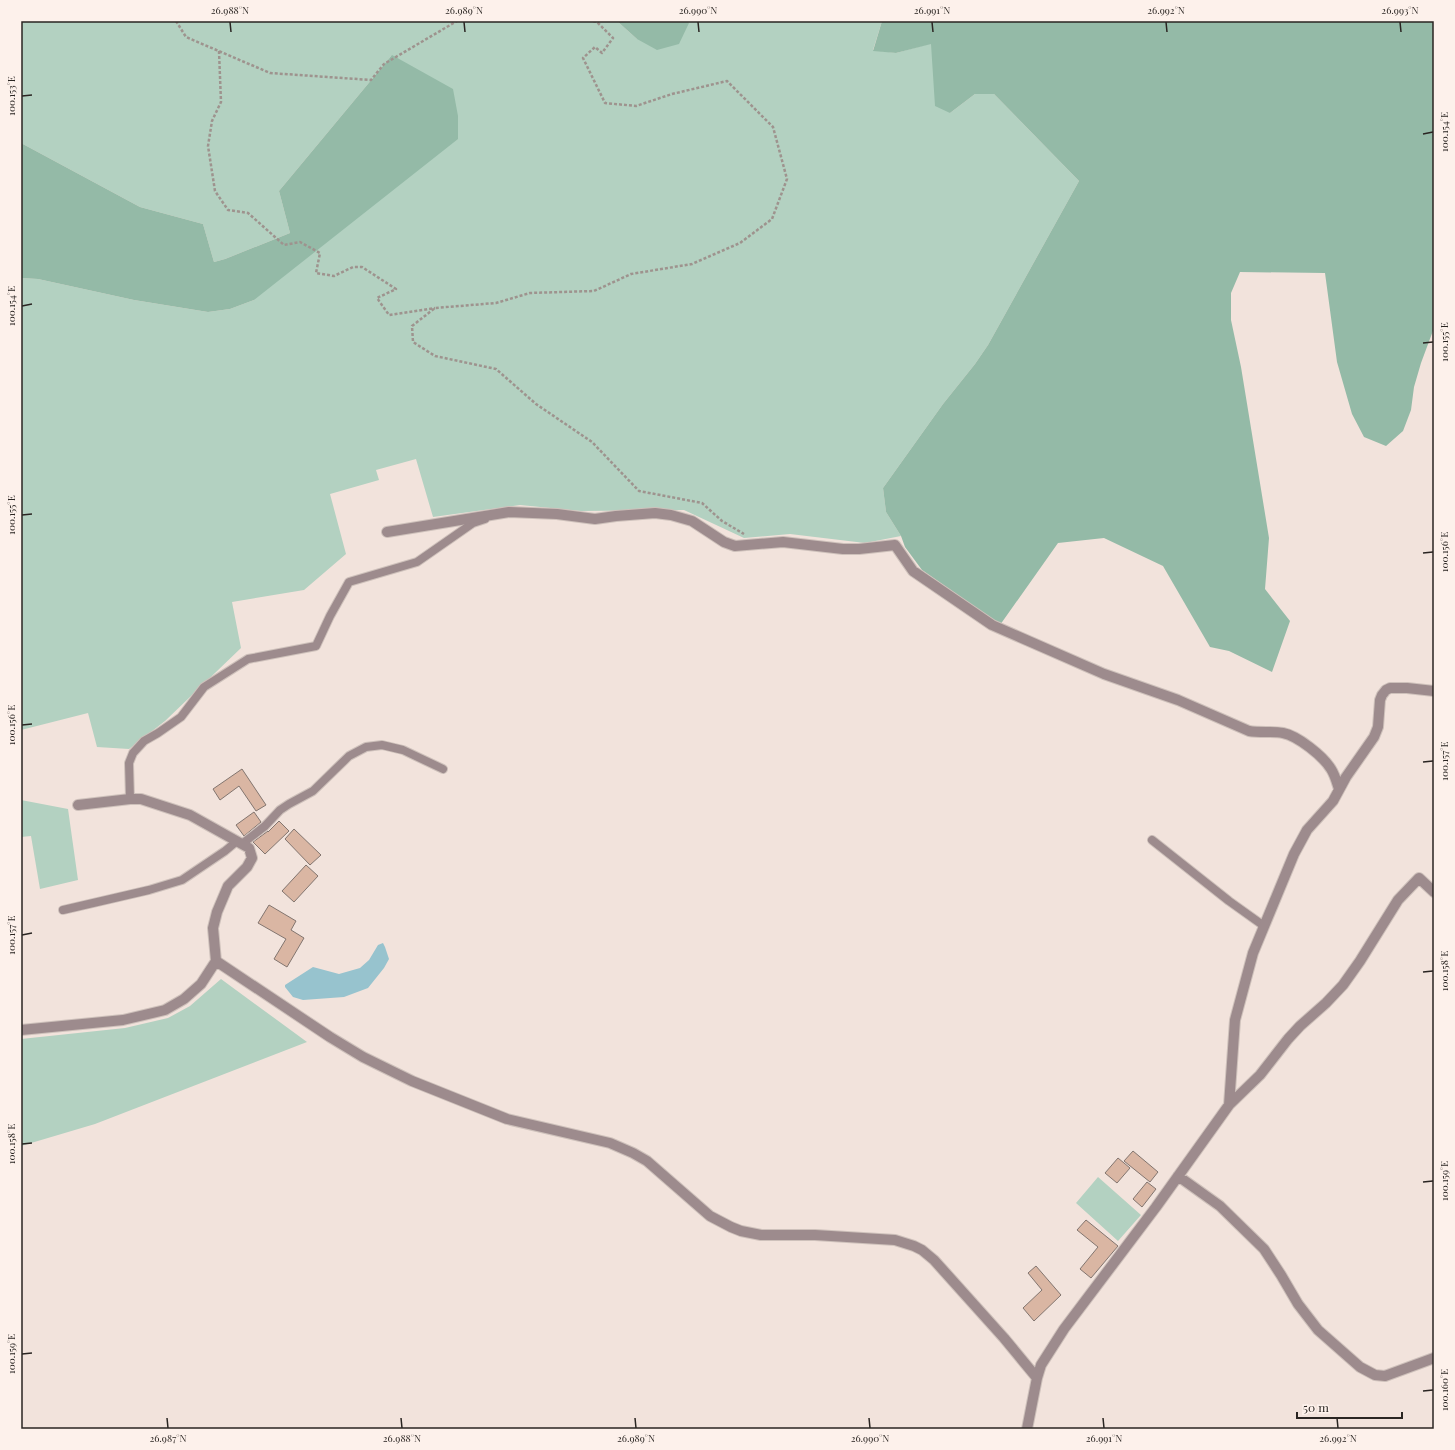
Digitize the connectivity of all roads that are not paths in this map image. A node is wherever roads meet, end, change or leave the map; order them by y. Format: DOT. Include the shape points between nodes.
graph roads {
  1 [pos="504,512"];
  2 [pos="387,532"];
  3 [pos="1434,691"];
  4 [pos="443,769"];
  5 [pos="1339,789"];
  6 [pos="130,799"];
  7 [pos="78,805"];
  8 [pos="1152,840"];
  9 [pos="240,843"];
  10 [pos="1434,892"];
  11 [pos="63,910"];
  12 [pos="1264,926"];
  13 [pos="216,961"];
  14 [pos="21,1030"];
  15 [pos="1229,1105"];
  16 [pos="1178,1176"];
  17 [pos="1434,1358"];
  18 [pos="1037,1378"];
  19 [pos="1027,1429"];
  1 -- 2 [label="street"];
  1 -- 5 [label="street" via="557,514 595,519 655,513 671,515 697,523 724,542 735,546 794,543 859,549 895,545 913,572 992,625 1104,674 1178,700 1249,731 1292,736 1323,758 1332,770"];
  1 -- 6 [label="lane" via="473,523 417,562 349,582 316,646 248,659 204,687 180,717 144,741 132,753 129,763"];
  3 -- 5 [label="street" via="1407,688 1386,690 1380,700 1378,727 1374,737"];
  4 -- 9 [label="lane" via="403,750 382,745 366,747 349,756 313,791 280,810 266,826"];
  5 -- 12 [label="street" via="1333,801 1307,830 1299,844"];
  6 -- 7 [label="street"];
  6 -- 9 [label="street" via="141,799 190,815"];
  8 -- 12 [label="lane"];
  9 -- 11 [label="lane" via="182,880"];
  9 -- 13 [label="street" via="249,848 252,858 247,867 228,886 217,912 213,928"];
  10 -- 15 [label="street" via="1418,878 1398,900 1343,985 1300,1026 1260,1075"];
  12 -- 15 [label="street" via="1253,953 1235,1020"];
  13 -- 14 [label="street" via="200,984 184,999 166,1010 123,1020"];
  13 -- 18 [label="street" via="330,1037 412,1081 507,1119 610,1143 633,1153 647,1161 710,1216 731,1227 761,1234 894,1240 914,1246 934,1260"];
  15 -- 16 [label="street"];
  16 -- 17 [label="street" via="1220,1206 1264,1249 1298,1304 1318,1330 1360,1367 1375,1375 1385,1376"];
  16 -- 18 [label="street" via="1064,1329 1041,1365"];
  18 -- 19 [label="street"];
}
